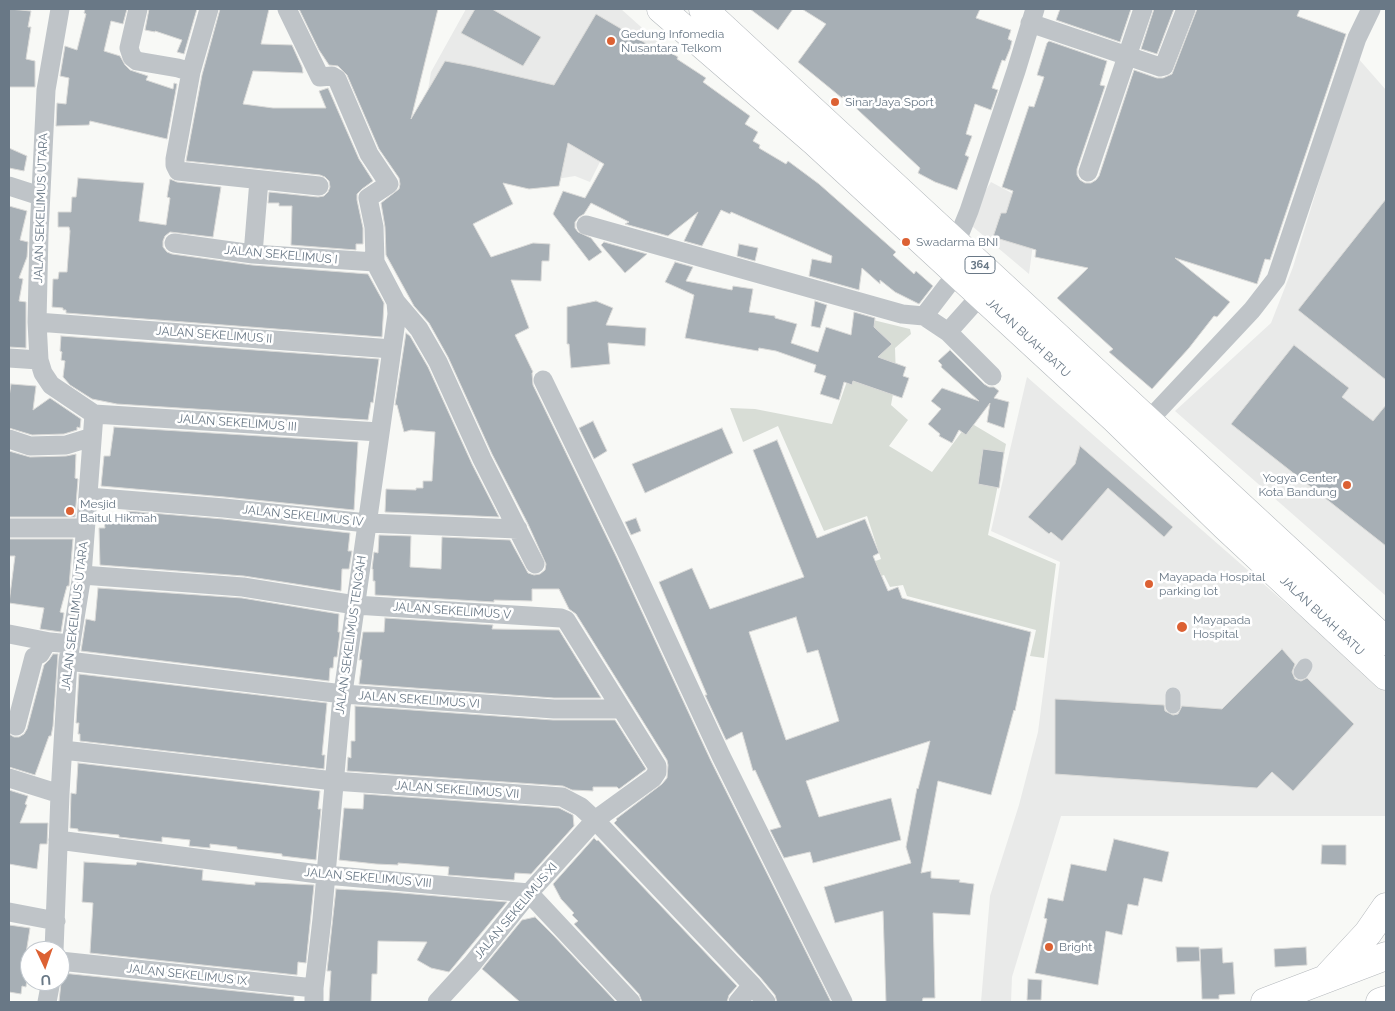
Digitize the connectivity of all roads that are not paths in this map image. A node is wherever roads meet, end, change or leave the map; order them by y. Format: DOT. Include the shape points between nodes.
graph roads {
  1 [pos="60,9"];
  2 [pos="138,9"];
  3 [pos="209,9"];
  4 [pos="287,9"];
  5 [pos="661,9"];
  6 [pos="1143,9"];
  7 [pos="1186,9"];
  8 [pos="1371,9"];
  9 [pos="716,14"];
  10 [pos="1033,16"];
  11 [pos="1127,55"];
  12 [pos="191,72"];
  13 [pos="1088,172"];
  14 [pos="259,180"];
  15 [pos="9,186"];
  16 [pos="319,186"];
  17 [pos="40,196"];
  18 [pos="586,225"];
  19 [pos="174,243"];
  20 [pos="956,243"];
  21 [pos="253,254"];
  22 [pos="379,268"];
  23 [pos="958,273"];
  24 [pos="981,295"];
  25 [pos="396,302"];
  26 [pos="924,316"];
  27 [pos="37,322"];
  28 [pos="948,332"];
  29 [pos="392,349"];
  30 [pos="9,358"];
  31 [pos="39,360"];
  32 [pos="992,376"];
  33 [pos="543,380"];
  34 [pos="94,414"];
  35 [pos="1131,415"];
  36 [pos="379,432"];
  37 [pos="92,437"];
  38 [pos="9,440"];
  39 [pos="88,497"];
  40 [pos="367,523"];
  41 [pos="9,528"];
  42 [pos="85,528"];
  43 [pos="518,529"];
  44 [pos="535,564"];
  45 [pos="82,575"];
  46 [pos="355,605"];
  47 [pos="9,634"];
  48 [pos="1386,641"];
  49 [pos="50,642"];
  50 [pos="70,652"];
  51 [pos="1386,676"];
  52 [pos="343,694"];
  53 [pos="621,709"];
  54 [pos="16,726"];
  55 [pos="63,750"];
  56 [pos="9,778"];
  57 [pos="334,781"];
  58 [pos="60,794"];
  59 [pos="595,820"];
  60 [pos="58,840"];
  61 [pos="326,876"];
  62 [pos="529,892"];
  63 [pos="1386,907"];
  64 [pos="9,912"];
  65 [pos="56,921"];
  66 [pos="55,941"];
  67 [pos="1386,956"];
  68 [pos="70,962"];
  69 [pos="1324,980"];
  70 [pos="752,985"];
  71 [pos="314,995"];
  72 [pos="1386,1000"];
  73 [pos="437,1002"];
  74 [pos="631,1002"];
  75 [pos="738,1002"];
  76 [pos="766,1002"];
  77 [pos="843,1002"];
  78 [pos="1265,1002"];
  79 [pos="1380,1002"];
  1 -- 17 [label="street, JALAN SEKELIMUS UTARA" via="46,90"];
  2 -- 12 [label="street" via="129,48 132,56 137,61"];
  3 -- 12 [label="street"];
  4 -- 22 [label="street" via="320,77 338,79 369,154 389,184 368,198"];
  5 -- 23 [label="main road, JALAN BUAH BATU / 364" via="816,143"];
  6 -- 11 [label="street"];
  7 -- 11 [label="street" via="1164,66"];
  8 -- 35 [label="street" via="1357,38 1276,279 1252,310"];
  9 -- 20 [label="main road, JALAN BUAH BATU / 364"];
  10 -- 11 [label="street"];
  10 -- 20 [label="street"];
  11 -- 13 [label="street"];
  12 -- 14 [label="street" via="175,165 178,170"];
  14 -- 16 [label="street"];
  14 -- 21 [label="street"];
  15 -- 17 [label="street"];
  17 -- 27 [label="street, JALAN SEKELIMUS UTARA"];
  18 -- 26 [label="street" via="902,314"];
  19 -- 21 [label="street, JALAN SEKELIMUS I"];
  20 -- 35 [label="main road, JALAN BUAH BATU / 364"];
  21 -- 22 [label="street, JALAN SEKELIMUS I"];
  22 -- 25 [label="street, JALAN SEKELIMUS TENGAH"];
  23 -- 24 [label="main road, JALAN BUAH BATU / 364"];
  23 -- 26 [label="street"];
  24 -- 28 [label="street"];
  24 -- 35 [label="main road, JALAN BUAH BATU / 364"];
  25 -- 29 [label="street, JALAN SEKELIMUS TENGAH"];
  25 -- 43 [label="street" via="419,329 438,362"];
  26 -- 28 [label="street"];
  27 -- 29 [label="street, JALAN SEKELIMUS II"];
  27 -- 31 [label="street, JALAN SEKELIMUS UTARA"];
  28 -- 32 [label="street"];
  29 -- 36 [label="street, JALAN SEKELIMUS TENGAH"];
  30 -- 31 [label="street"];
  31 -- 34 [label="street, JALAN SEKELIMUS UTARA" via="51,385"];
  33 -- 77 [label="street" via="721,756"];
  34 -- 36 [label="street, JALAN SEKELIMUS III"];
  34 -- 37 [label="street, JALAN SEKELIMUS UTARA"];
  35 -- 48 [label="main road, JALAN BUAH BATU / 364"];
  35 -- 51 [label="main road, JALAN BUAH BATU / 364" via="1225,526"];
  36 -- 40 [label="street, JALAN SEKELIMUS TENGAH"];
  37 -- 38 [label="street" via="66,445 30,446"];
  37 -- 39 [label="street, JALAN SEKELIMUS UTARA"];
  39 -- 40 [label="street, JALAN SEKELIMUS IV"];
  39 -- 42 [label="street, JALAN SEKELIMUS UTARA"];
  40 -- 43 [label="street, JALAN SEKELIMUS IV"];
  40 -- 46 [label="street, JALAN SEKELIMUS TENGAH"];
  41 -- 42 [label="street"];
  42 -- 45 [label="street, JALAN SEKELIMUS UTARA"];
  43 -- 44 [label="street"];
  45 -- 46 [label="street, JALAN SEKELIMUS V" via="243,587"];
  45 -- 50 [label="street, JALAN SEKELIMUS UTARA"];
  46 -- 52 [label="street, JALAN SEKELIMUS TENGAH"];
  46 -- 53 [label="street, JALAN SEKELIMUS V" via="561,618 566,620"];
  47 -- 49 [label="street, JALAN SEKELIMUS VI"];
  49 -- 50 [label="street, JALAN SEKELIMUS VI"];
  49 -- 54 [label="street" via="32,660"];
  50 -- 52 [label="street, JALAN SEKELIMUS VI"];
  50 -- 55 [label="street, JALAN SEKELIMUS UTARA"];
  52 -- 53 [label="street, JALAN SEKELIMUS VI" via="554,709"];
  52 -- 57 [label="street, JALAN SEKELIMUS TENGAH"];
  53 -- 59 [label="street, JALAN SEKELIMUS V" via="657,766 657,772"];
  55 -- 57 [label="street, JALAN SEKELIMUS VII"];
  55 -- 58 [label="street, JALAN SEKELIMUS UTARA"];
  56 -- 58 [label="street"];
  57 -- 59 [label="street, JALAN SEKELIMUS VII" via="562,798 581,807"];
  57 -- 61 [label="street, JALAN SEKELIMUS TENGAH"];
  58 -- 60 [label="street, JALAN SEKELIMUS UTARA"];
  59 -- 62 [label="street, JALAN SEKELIMUS XI"];
  59 -- 70 [label="street, JALAN SEKELIMUS VII"];
  60 -- 61 [label="street, JALAN SEKELIMUS VIII"];
  60 -- 65 [label="street, JALAN SEKELIMUS UTARA"];
  61 -- 62 [label="street, JALAN SEKELIMUS VIII"];
  61 -- 71 [label="street, JALAN SEKELIMUS TENGAH"];
  62 -- 73 [label="street, JALAN SEKELIMUS XI"];
  62 -- 74 [label="street"];
  63 -- 69 [label="main road" via="1368,933"];
  64 -- 65 [label="street"];
  65 -- 66 [label="street, JALAN SEKELIMUS UTARA"];
  67 -- 69 [label="main road"];
  68 -- 71 [label="street, JALAN SEKELIMUS IX"];
  69 -- 78 [label="main road"];
  70 -- 75 [label="street"];
  70 -- 76 [label="street, JALAN SEKELIMUS VII"];
  72 -- 79 [label="main road"];
}
